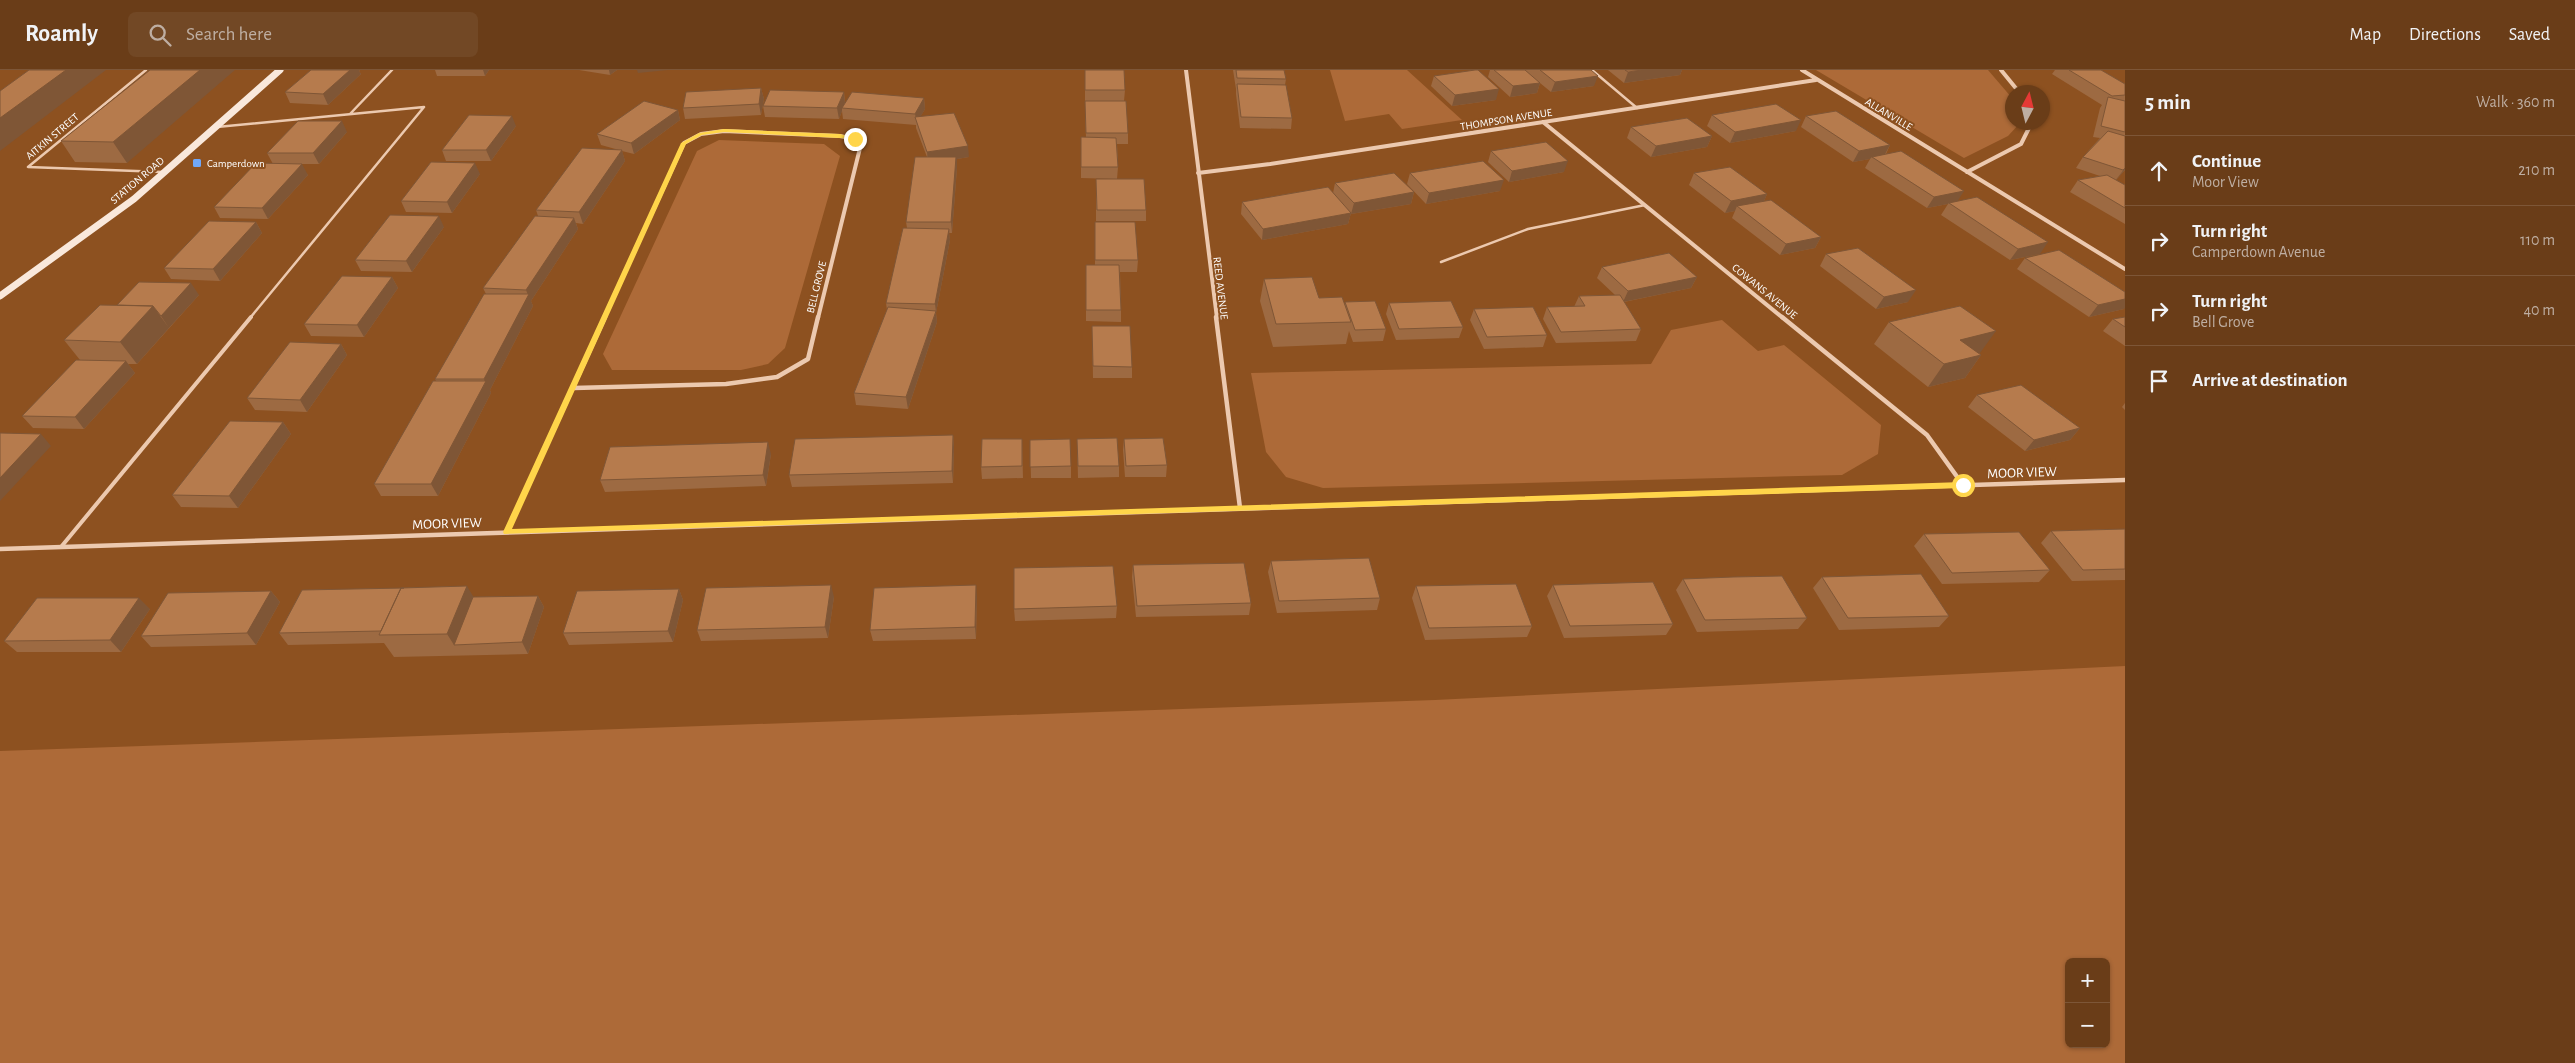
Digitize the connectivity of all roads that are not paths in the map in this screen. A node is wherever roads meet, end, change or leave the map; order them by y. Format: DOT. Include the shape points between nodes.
graph roads {
  1 [pos="146,70"];
  2 [pos="280,70"];
  3 [pos="392,70"];
  4 [pos="1186,70"];
  5 [pos="1592,70"];
  6 [pos="1802,70"];
  7 [pos="2001,70"];
  8 [pos="1816,80"];
  9 [pos="2013,85"];
  10 [pos="1637,108"];
  11 [pos="350,114"];
  12 [pos="1543,122"];
  13 [pos="215,128"];
  14 [pos="2030,130"];
  15 [pos="165,172"];
  16 [pos="1967,172"];
  17 [pos="1198,173"];
  18 [pos="1645,205"];
  19 [pos="1441,262"];
  20 [pos="2125,269"];
  21 [pos="0,296"];
  22 [pos="574,388"];
  23 [pos="2125,480"];
  24 [pos="1963,485"];
  25 [pos="1240,508"];
  26 [pos="507,532"];
  27 [pos="61,547"];
  28 [pos="0,549"];
  1 -- 15 [label="lane, AITKIN STREET" via="28,167"];
  2 -- 13 [label="main road, STATION ROAD"];
  3 -- 11 [label="lane"];
  4 -- 17 [label="street, REED AVENUE"];
  5 -- 10 [label="lane"];
  6 -- 8 [label="street, ALLANVILLE"];
  7 -- 9 [label="street"];
  8 -- 10 [label="street, THOMPSON AVENUE"];
  8 -- 16 [label="street, ALLANVILLE"];
  10 -- 12 [label="street, THOMPSON AVENUE"];
  11 -- 13 [label="lane"];
  11 -- 27 [label="lane" via="424,107"];
  12 -- 17 [label="street, THOMPSON AVENUE"];
  12 -- 18 [label="street, COWANS AVENUE"];
  13 -- 15 [label="main road, STATION ROAD"];
  14 -- 16 [label="street" via="2021,144"];
  15 -- 21 [label="main road, STATION ROAD" via="134,199"];
  16 -- 20 [label="street, ALLANVILLE"];
  17 -- 25 [label="street, REED AVENUE"];
  18 -- 19 [label="lane" via="1528,228"];
  18 -- 24 [label="street, COWANS AVENUE" via="1927,435"];
  22 -- 22 [label="street, BELL GROVE" via="684,143 701,134 724,131 855,139 860,148 808,359 777,377 726,384"];
  22 -- 26 [label="street"];
  23 -- 24 [label="street, MOOR VIEW"];
  24 -- 25 [label="street, MOOR VIEW"];
  25 -- 26 [label="street, MOOR VIEW"];
  26 -- 27 [label="street, MOOR VIEW"];
  27 -- 28 [label="street, MOOR VIEW"];
}
